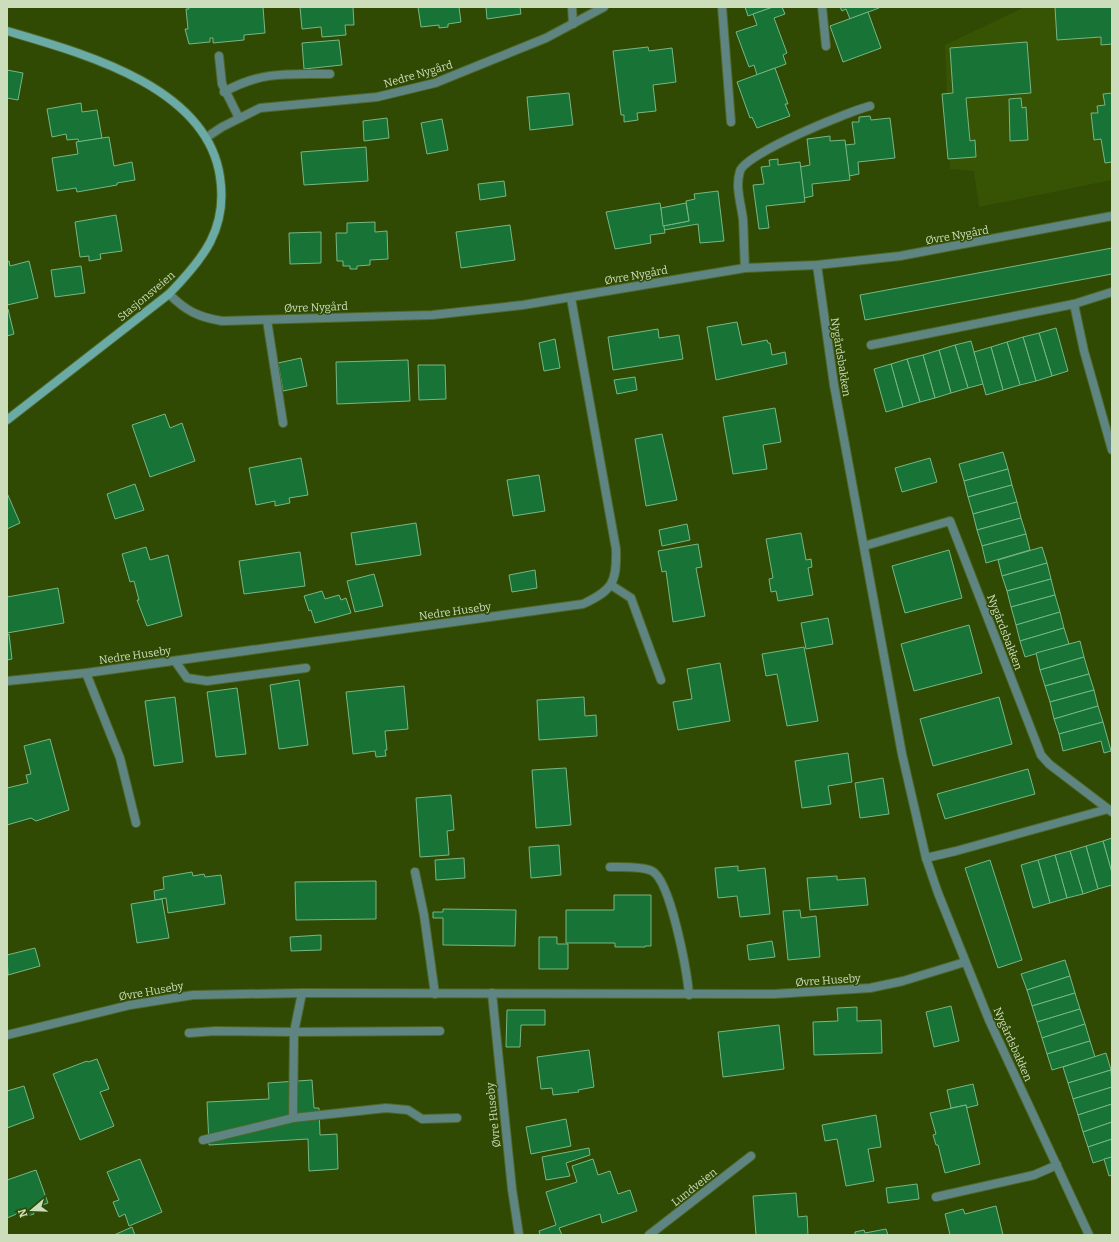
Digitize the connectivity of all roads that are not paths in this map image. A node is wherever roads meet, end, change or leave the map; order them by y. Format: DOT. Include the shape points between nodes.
graph roads {
  1 [pos="572,7"];
  2 [pos="604,7"];
  3 [pos="722,7"];
  4 [pos="822,7"];
  5 [pos="573,24"];
  6 [pos="7,31"];
  7 [pos="826,46"];
  8 [pos="219,56"];
  9 [pos="330,74"];
  10 [pos="224,92"];
  11 [pos="870,106"];
  12 [pos="239,118"];
  13 [pos="732,122"];
  14 [pos="207,137"];
  15 [pos="1112,216"];
  16 [pos="817,265"];
  17 [pos="745,268"];
  18 [pos="1112,292"];
  19 [pos="169,294"];
  20 [pos="570,298"];
  21 [pos="1074,304"];
  22 [pos="267,320"];
  23 [pos="872,345"];
  24 [pos="7,420"];
  25 [pos="283,423"];
  26 [pos="1112,450"];
  27 [pos="864,546"];
  28 [pos="611,584"];
  29 [pos="175,661"];
  30 [pos="306,668"];
  31 [pos="86,673"];
  32 [pos="661,680"];
  33 [pos="7,682"];
  34 [pos="1110,810"];
  35 [pos="136,823"];
  36 [pos="926,858"];
  37 [pos="610,867"];
  38 [pos="415,872"];
  39 [pos="965,962"];
  40 [pos="302,992"];
  41 [pos="492,993"];
  42 [pos="434,994"];
  43 [pos="689,995"];
  44 [pos="440,1031"];
  45 [pos="294,1032"];
  46 [pos="189,1033"];
  47 [pos="7,1035"];
  48 [pos="293,1118"];
  49 [pos="457,1118"];
  50 [pos="203,1140"];
  51 [pos="752,1156"];
  52 [pos="1056,1165"];
  53 [pos="936,1197"];
  54 [pos="519,1235"];
  55 [pos="649,1235"];
  56 [pos="1089,1235"];
  1 -- 5 [label="street"];
  2 -- 5 [label="street, Nedre Nygård"];
  3 -- 13 [label="street"];
  4 -- 7 [label="street"];
  5 -- 12 [label="street, Nedre Nygård" via="469,71 414,89 377,97 269,106"];
  6 -- 14 [label="main road, Stasjonsveien" via="84,56 139,79 181,108"];
  8 -- 10 [label="street"];
  9 -- 10 [label="street" via="267,75 251,79"];
  10 -- 12 [label="street"];
  11 -- 17 [label="street" via="828,121 770,149 743,166 738,190"];
  12 -- 14 [label="street, Nedre Nygård"];
  14 -- 19 [label="main road, Stasjonsveien" via="219,171 222,190 218,225 210,245 198,263"];
  15 -- 16 [label="street, Øvre Nygård" via="907,255"];
  16 -- 17 [label="street, Øvre Nygård"];
  16 -- 27 [label="street, Nygårdsbakken" via="834,386"];
  17 -- 20 [label="street, Øvre Nygård"];
  18 -- 21 [label="street"];
  19 -- 22 [label="street, Øvre Nygård" via="191,313 206,318 222,321"];
  19 -- 24 [label="main road, Stasjonsveien"];
  20 -- 22 [label="street, Øvre Nygård" via="432,315"];
  20 -- 28 [label="street, Nedre Huseby" via="616,549 617,570"];
  21 -- 23 [label="street"];
  21 -- 26 [label="street" via="1084,351"];
  22 -- 25 [label="street"];
  27 -- 34 [label="street, Nygårdsbakken" via="950,521 1041,755 1049,764"];
  27 -- 36 [label="street, Nygårdsbakken" via="903,762"];
  28 -- 29 [label="street, Nedre Huseby" via="602,595 583,604"];
  28 -- 32 [label="street" via="631,598"];
  29 -- 30 [label="street" via="188,678 207,681"];
  29 -- 31 [label="street, Nedre Huseby"];
  31 -- 33 [label="street, Nedre Huseby"];
  31 -- 35 [label="street" via="120,758"];
  34 -- 36 [label="street, Nygårdsbakken"];
  36 -- 39 [label="street, Nygårdsbakken"];
  37 -- 43 [label="street" via="652,870 660,877 679,938"];
  38 -- 42 [label="street" via="424,915"];
  39 -- 43 [label="street, Øvre Huseby" via="870,988 774,994"];
  39 -- 52 [label="street, Nygårdsbakken"];
  40 -- 42 [label="street, Øvre Huseby"];
  40 -- 45 [label="street"];
  40 -- 47 [label="street, Øvre Huseby" via="193,995 130,1005"];
  41 -- 42 [label="street, Øvre Huseby"];
  41 -- 43 [label="street, Øvre Huseby"];
  41 -- 54 [label="street, Øvre Huseby" via="510,1174"];
  44 -- 45 [label="street"];
  45 -- 46 [label="street"];
  45 -- 48 [label="street"];
  48 -- 49 [label="street" via="386,1108 408,1110 422,1118"];
  48 -- 50 [label="street"];
  51 -- 55 [label="street, Lundveien"];
  52 -- 53 [label="street" via="1034,1175"];
  52 -- 56 [label="street, Nygårdsbakken"];
}
